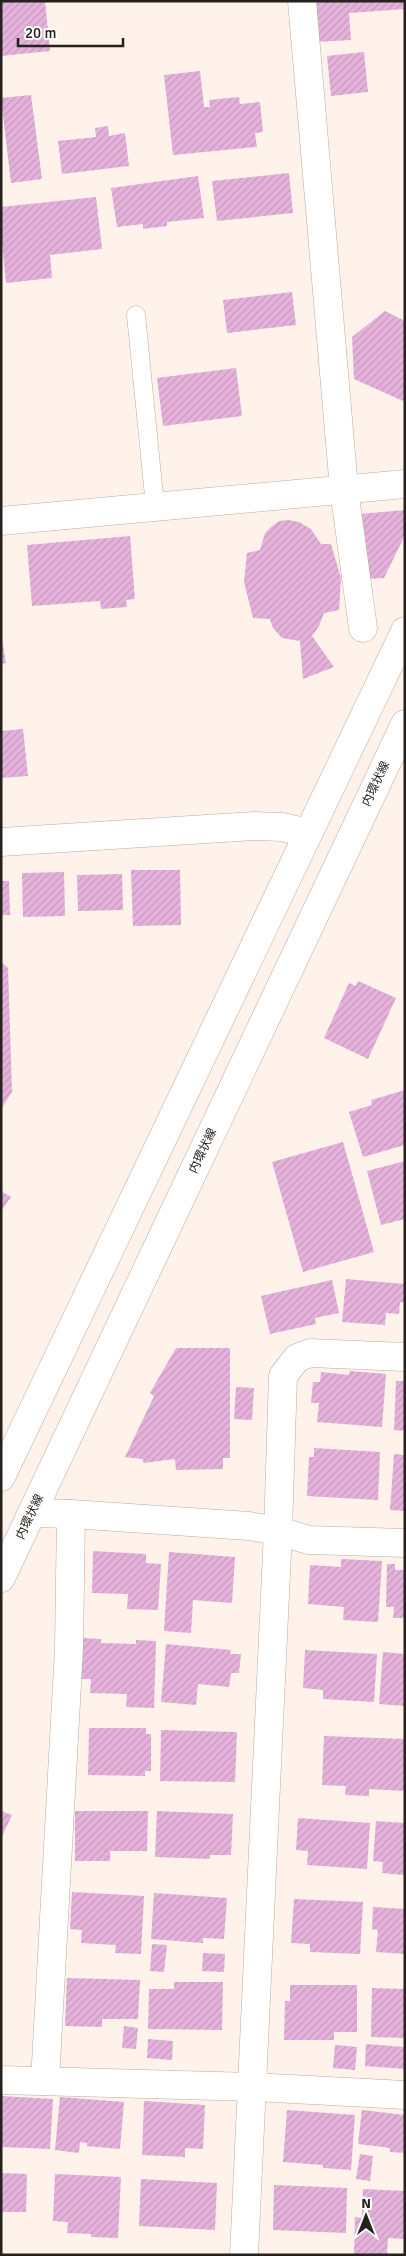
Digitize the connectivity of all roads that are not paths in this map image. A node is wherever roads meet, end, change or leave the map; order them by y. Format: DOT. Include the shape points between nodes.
graph roads {
  1 [pos="302,1"];
  2 [pos="136,315"];
  3 [pos="405,484"];
  4 [pos="344,489"];
  5 [pos="155,506"];
  6 [pos="1,521"];
  7 [pos="363,628"];
  8 [pos="405,631"];
  9 [pos="405,724"];
  10 [pos="308,833"];
  11 [pos="1,842"];
  12 [pos="405,1357"];
  13 [pos="1,1477"];
  14 [pos="32,1513"];
  15 [pos="71,1514"];
  16 [pos="278,1531"];
  17 [pos="405,1543"];
  18 [pos="1,1578"];
  19 [pos="1,2080"];
  20 [pos="45,2081"];
  21 [pos="253,2087"];
  22 [pos="405,2095"];
  23 [pos="244,2255"];
  1 -- 4 [label="street"];
  2 -- 5 [label="lane"];
  3 -- 4 [label="street"];
  4 -- 5 [label="street"];
  4 -- 7 [label="street"];
  5 -- 6 [label="street"];
  8 -- 10 [label="street"];
  9 -- 14 [label="street, 内環状線"];
  10 -- 11 [label="street" via="282,827 254,826"];
  10 -- 13 [label="street"];
  12 -- 16 [label="street" via="310,1353 297,1358 283,1376"];
  14 -- 15 [label="street"];
  14 -- 18 [label="street, 内環状線"];
  15 -- 16 [label="street" via="249,1526"];
  15 -- 20 [label="street" via="69,1648"];
  16 -- 17 [label="street" via="309,1540"];
  16 -- 21 [label="street"];
  19 -- 20 [label="street"];
  20 -- 21 [label="street"];
  21 -- 22 [label="street"];
  21 -- 23 [label="street"];
}
